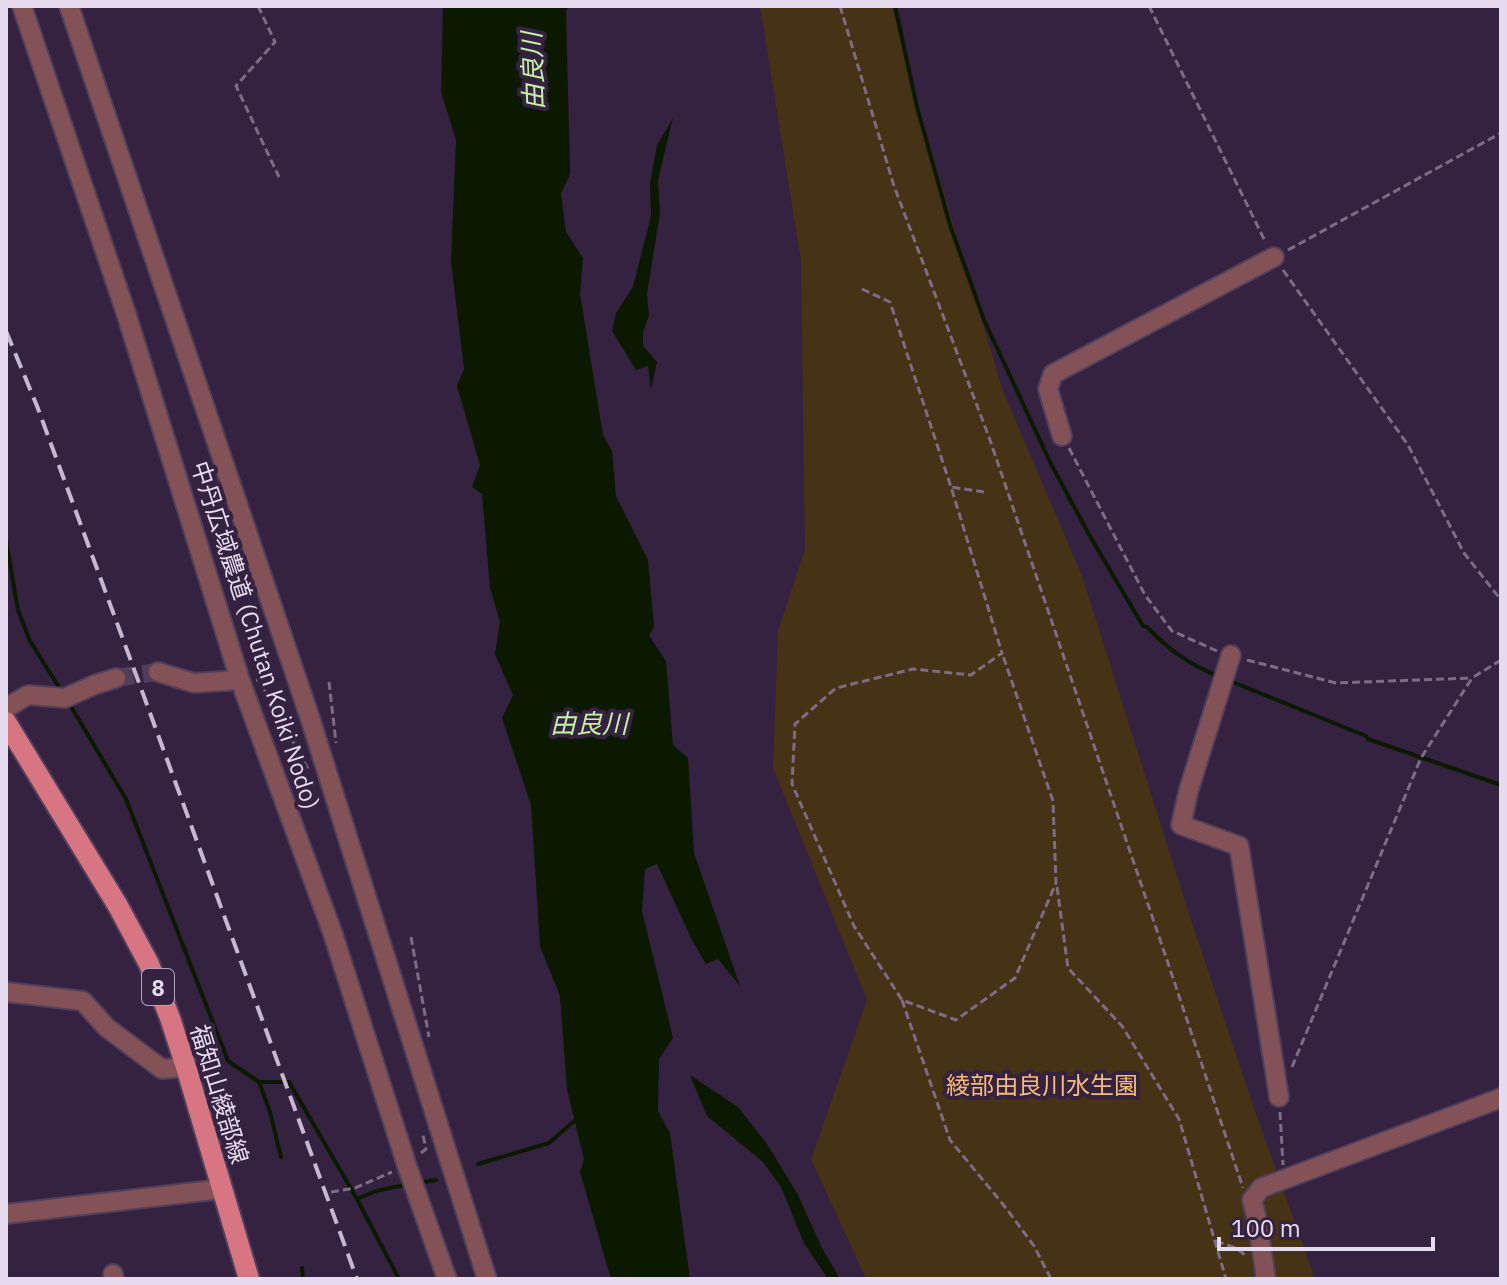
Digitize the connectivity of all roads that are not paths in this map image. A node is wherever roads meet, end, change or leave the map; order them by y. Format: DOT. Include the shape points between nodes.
graph roads {
  1 [pos="22,6"];
  2 [pos="69,6"];
  3 [pos="1274,257"];
  4 [pos="1062,436"];
  5 [pos="1231,655"];
  6 [pos="158,672"];
  7 [pos="116,678"];
  8 [pos="240,680"];
  9 [pos="6,708"];
  10 [pos="6,722"];
  11 [pos="6,992"];
  12 [pos="186,1067"];
  13 [pos="1279,1097"];
  14 [pos="1501,1098"];
  15 [pos="222,1189"];
  16 [pos="6,1214"];
  17 [pos="249,1279"];
  18 [pos="447,1279"];
  19 [pos="487,1279"];
  20 [pos="1266,1279"];
  1 -- 8 [label="street, 中丹広域農道 (Chutan Koiki Nodo)" via="126,313"];
  2 -- 19 [label="street" via="309,715"];
  3 -- 4 [label="street" via="1053,374 1048,389"];
  5 -- 13 [label="street" via="1181,825 1239,846"];
  6 -- 8 [label="street" via="194,683"];
  7 -- 9 [label="street" via="65,698 28,695"];
  8 -- 18 [label="street, 中丹広域農道 (Chutan Koiki Nodo)" via="333,934"];
  10 -- 12 [label="main road, 福知山綾部線 / 8" via="149,964"];
  11 -- 12 [label="street" via="83,1001 106,1027 162,1069"];
  12 -- 15 [label="main road, 福知山綾部線 / 8"];
  14 -- 20 [label="street" via="1261,1188 1252,1200"];
  15 -- 16 [label="street"];
  15 -- 17 [label="main road, 福知山綾部線 / 8"];
}
